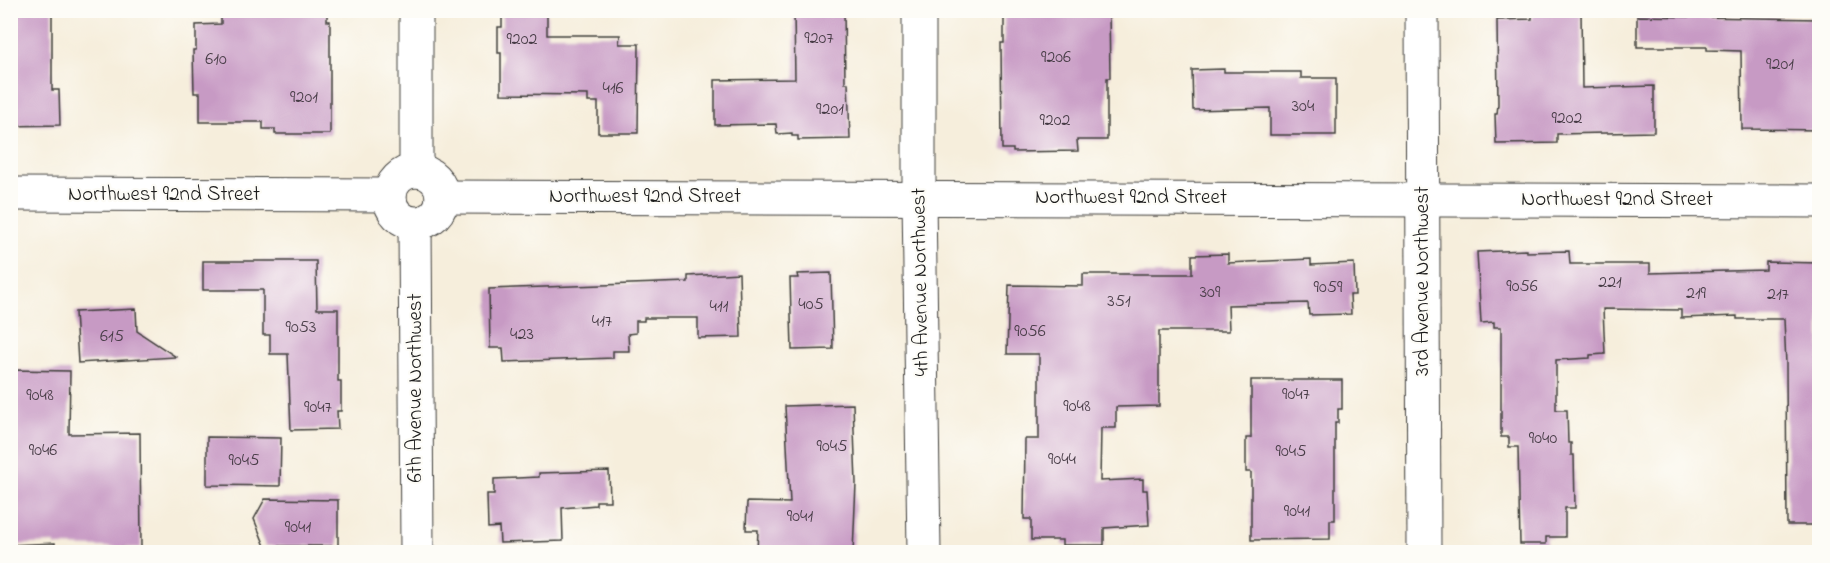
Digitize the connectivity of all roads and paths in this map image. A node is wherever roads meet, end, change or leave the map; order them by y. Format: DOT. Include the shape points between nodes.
graph roads {
  1 [pos="416,10"];
  2 [pos="919,10"];
  3 [pos="1422,10"];
  4 [pos="416,171"];
  5 [pos="10,194"];
  6 [pos="390,195"];
  7 [pos="442,197"];
  8 [pos="919,198"];
  9 [pos="1422,199"];
  10 [pos="1820,201"];
  11 [pos="415,224"];
  12 [pos="417,552"];
  13 [pos="924,552"];
  14 [pos="1424,552"];
  1 -- 4 [label="street"];
  2 -- 8 [label="street, 4th Avenue Northwest"];
  3 -- 9 [label="street, 3rd Avenue Northwest"];
  4 -- 6 [label="street" via="402,175"];
  4 -- 7 [label="street" via="427,173 440,184"];
  5 -- 6 [label="street, Northwest 92nd Street"];
  6 -- 11 [label="street" via="395,214"];
  7 -- 8 [label="street, Northwest 92nd Street"];
  7 -- 11 [label="street" via="435,216"];
  8 -- 9 [label="street, Northwest 92nd Street"];
  8 -- 13 [label="street, 4th Avenue Northwest"];
  9 -- 10 [label="street, Northwest 92nd Street"];
  9 -- 14 [label="street, 3rd Avenue Northwest"];
  11 -- 12 [label="street, 6th Avenue Northwest"];
}
